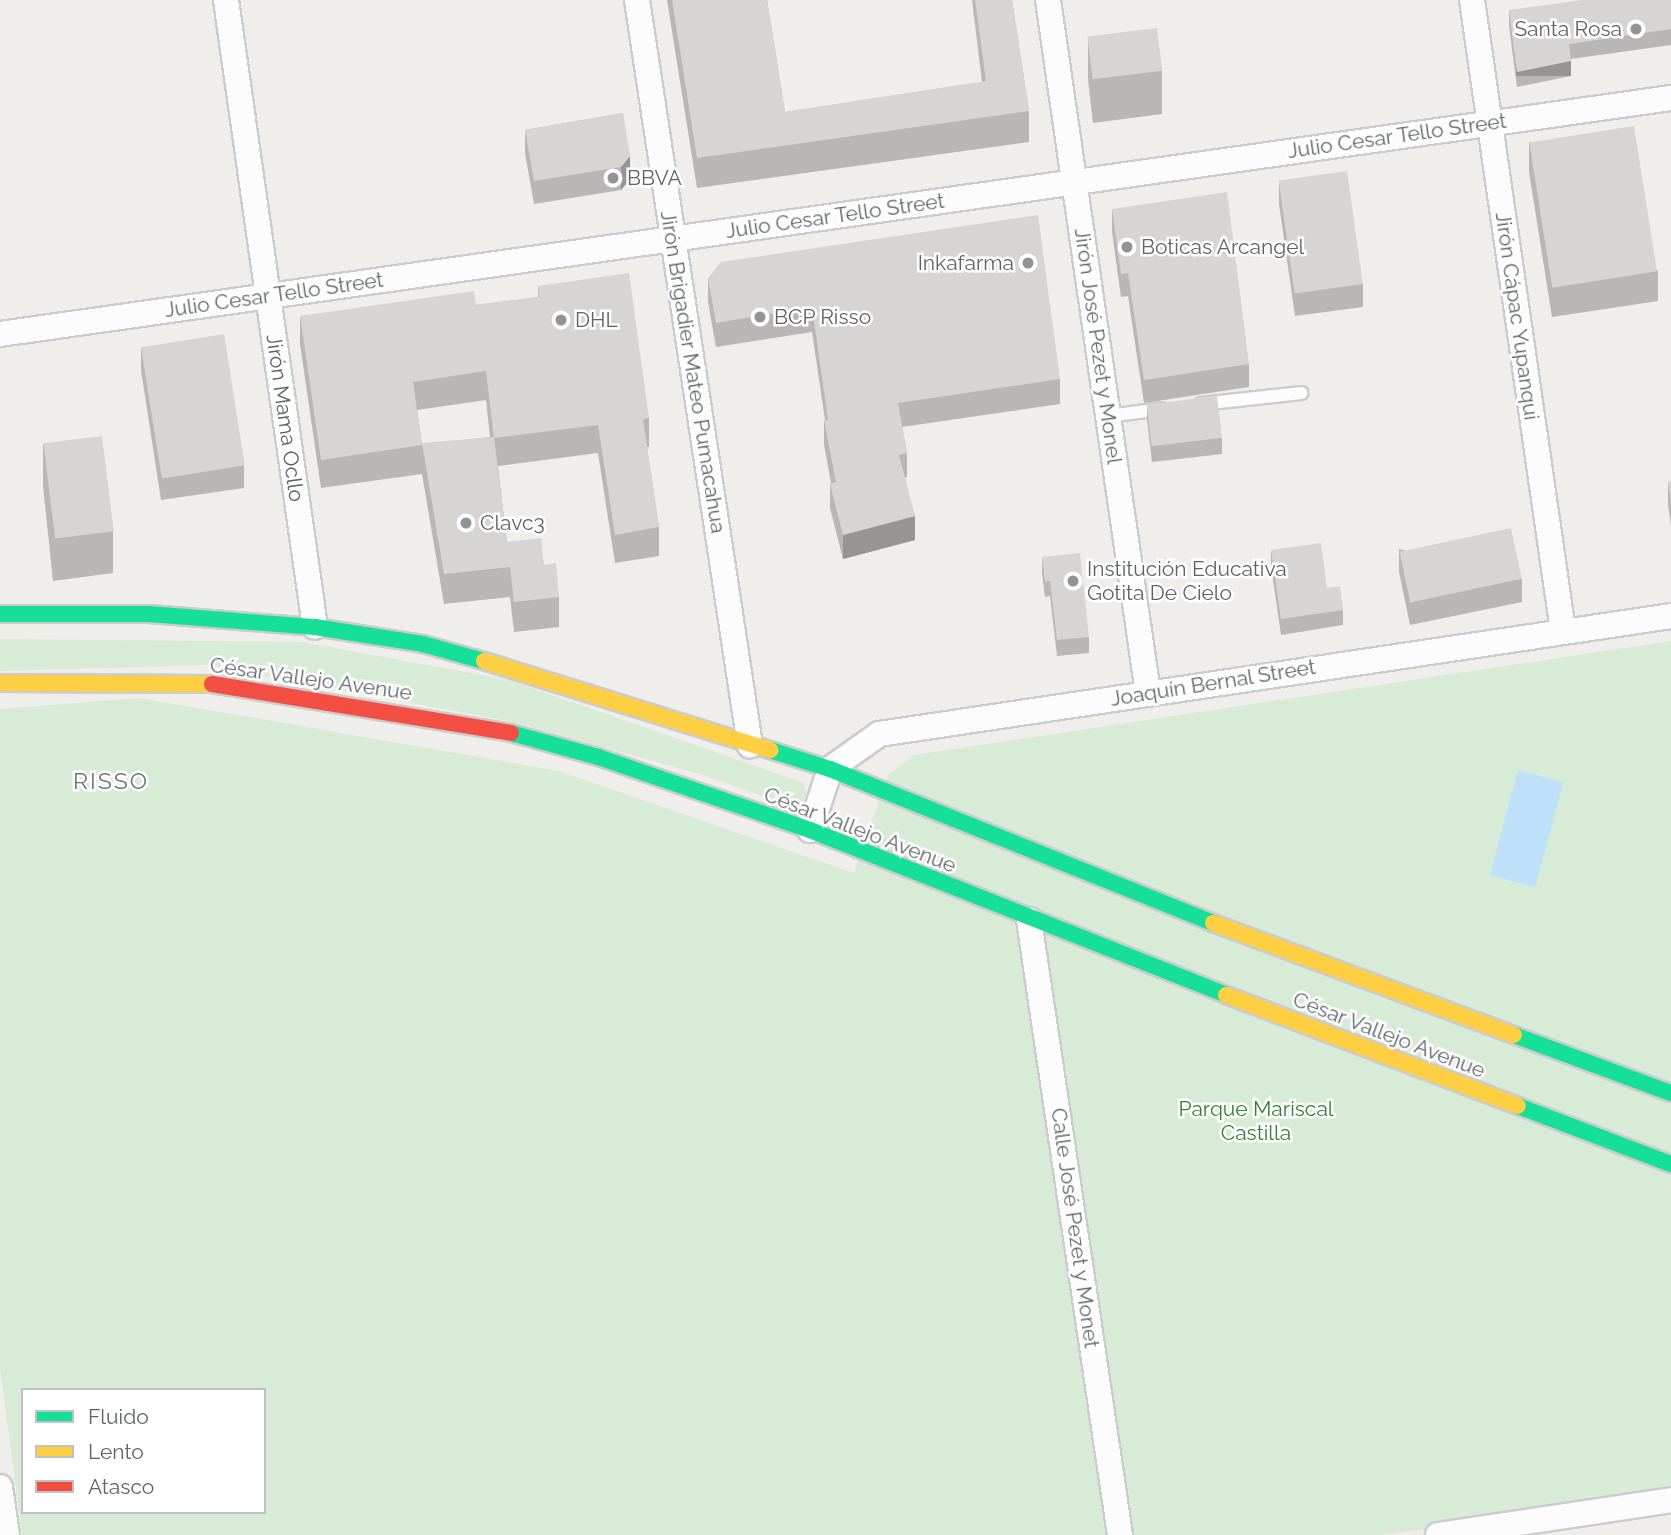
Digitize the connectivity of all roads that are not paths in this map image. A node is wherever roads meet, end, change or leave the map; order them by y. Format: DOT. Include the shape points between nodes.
graph roads {
  1 [pos="226,0"];
  2 [pos="637,0"];
  3 [pos="1048,0"];
  4 [pos="1472,0"];
  5 [pos="1671,98"];
  6 [pos="1490,123"];
  7 [pos="1074,182"];
  8 [pos="673,239"];
  9 [pos="268,296"];
  10 [pos="0,334"];
  11 [pos="1301,393"];
  12 [pos="1192,405"];
  13 [pos="1178,407"];
  14 [pos="1108,416"];
  15 [pos="0,614"];
  16 [pos="1671,616"];
  17 [pos="315,627"];
  18 [pos="1563,631"];
  19 [pos="0,683"];
  20 [pos="1148,692"];
  21 [pos="750,745"];
  22 [pos="831,769"];
  23 [pos="810,830"];
  24 [pos="1029,920"];
  25 [pos="1671,1093"];
  26 [pos="1671,1164"];
  27 [pos="0,1487"];
  28 [pos="1671,1500"];
  29 [pos="7,1535"];
  30 [pos="1120,1535"];
  31 [pos="1438,1535"];
  1 -- 9 [label="street, Jirón Mama Ocllo"];
  2 -- 8 [label="street, Jirón Brigadier Mateo Pumacahua"];
  3 -- 7 [label="street, Jirón José Pezet y Monel"];
  4 -- 6 [label="street, Jirón Cápac Yupanqui"];
  5 -- 6 [label="street, Julio Cesar Tello Street"];
  6 -- 7 [label="street, Julio Cesar Tello Street"];
  6 -- 18 [label="street, Jirón Cápac Yupanqui"];
  7 -- 8 [label="street, Julio Cesar Tello Street"];
  7 -- 14 [label="street, Jirón José Pezet y Monel"];
  8 -- 9 [label="street, Julio Cesar Tello Street"];
  8 -- 21 [label="street, Jirón Brigadier Mateo Pumacahua"];
  9 -- 10 [label="street, Julio Cesar Tello Street"];
  9 -- 17 [label="street, Jirón Mama Ocllo"];
  11 -- 12 [label="lane"];
  13 -- 14 [label="lane"];
  14 -- 20 [label="street, Jirón José Pezet y Monel"];
  15 -- 17 [label="main road, César Vallejo Avenue" via="149,614"];
  16 -- 18 [label="street, Joaquín Bernal Street"];
  17 -- 21 [label="main road, César Vallejo Avenue" via="423,644"];
  18 -- 20 [label="street, Joaquín Bernal Street"];
  19 -- 23 [label="main road, César Vallejo Avenue" via="210,684 439,719 598,757"];
  20 -- 22 [label="street, Joaquín Bernal Street" via="879,734"];
  21 -- 22 [label="main road, César Vallejo Avenue"];
  22 -- 23 [label="street"];
  22 -- 25 [label="main road, César Vallejo Avenue" via="1117,887"];
  23 -- 24 [label="main road, César Vallejo Avenue"];
  24 -- 26 [label="main road, César Vallejo Avenue"];
  24 -- 30 [label="street, Calle José Pezet y Monet"];
  27 -- 29 [label="street"];
  28 -- 31 [label="street"];
}
